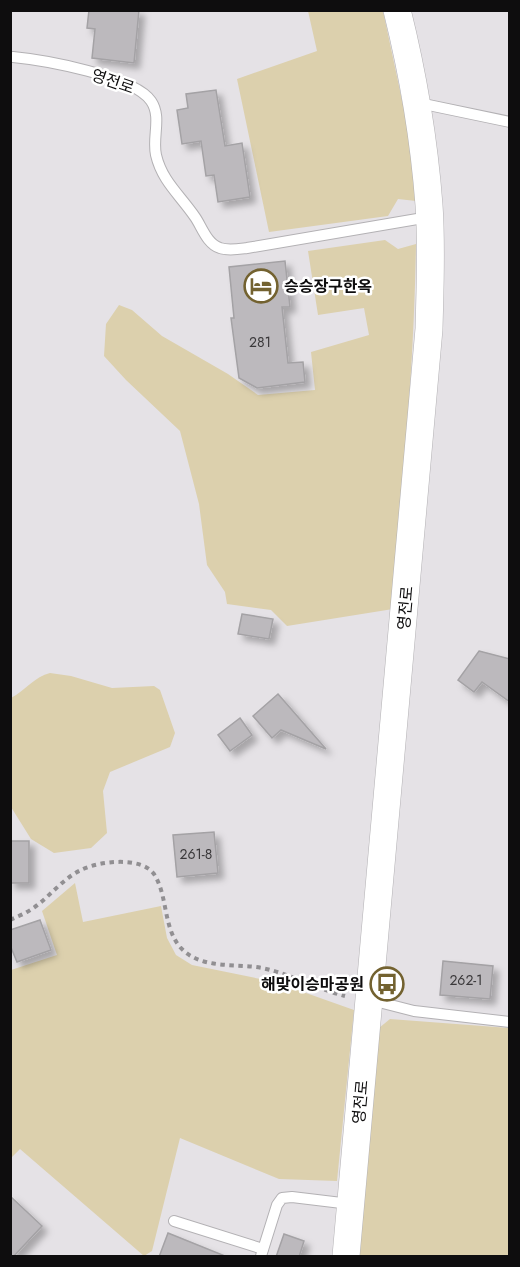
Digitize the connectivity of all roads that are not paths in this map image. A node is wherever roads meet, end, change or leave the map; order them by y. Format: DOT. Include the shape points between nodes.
graph roads {
  1 [pos="397,10"];
  2 [pos="13,57"];
  3 [pos="416,103"];
  4 [pos="510,122"];
  5 [pos="430,217"];
  6 [pos="369,999"];
  7 [pos="510,1022"];
  8 [pos="351,1204"];
  9 [pos="174,1221"];
  10 [pos="262,1253"];
  11 [pos="346,1257"];
  1 -- 3 [label="street, 영전로"];
  2 -- 5 [label="lane, 영전로" via="46,61 139,89 151,101 157,115 156,153 162,174 210,243 220,249 247,248"];
  3 -- 4 [label="lane"];
  3 -- 5 [label="street, 영전로"];
  5 -- 6 [label="street, 영전로" via="429,329"];
  6 -- 7 [label="lane" via="414,1011"];
  6 -- 8 [label="street, 영전로"];
  8 -- 10 [label="lane" via="282,1198"];
  8 -- 11 [label="street, 영전로"];
  9 -- 10 [label="lane"];
}
